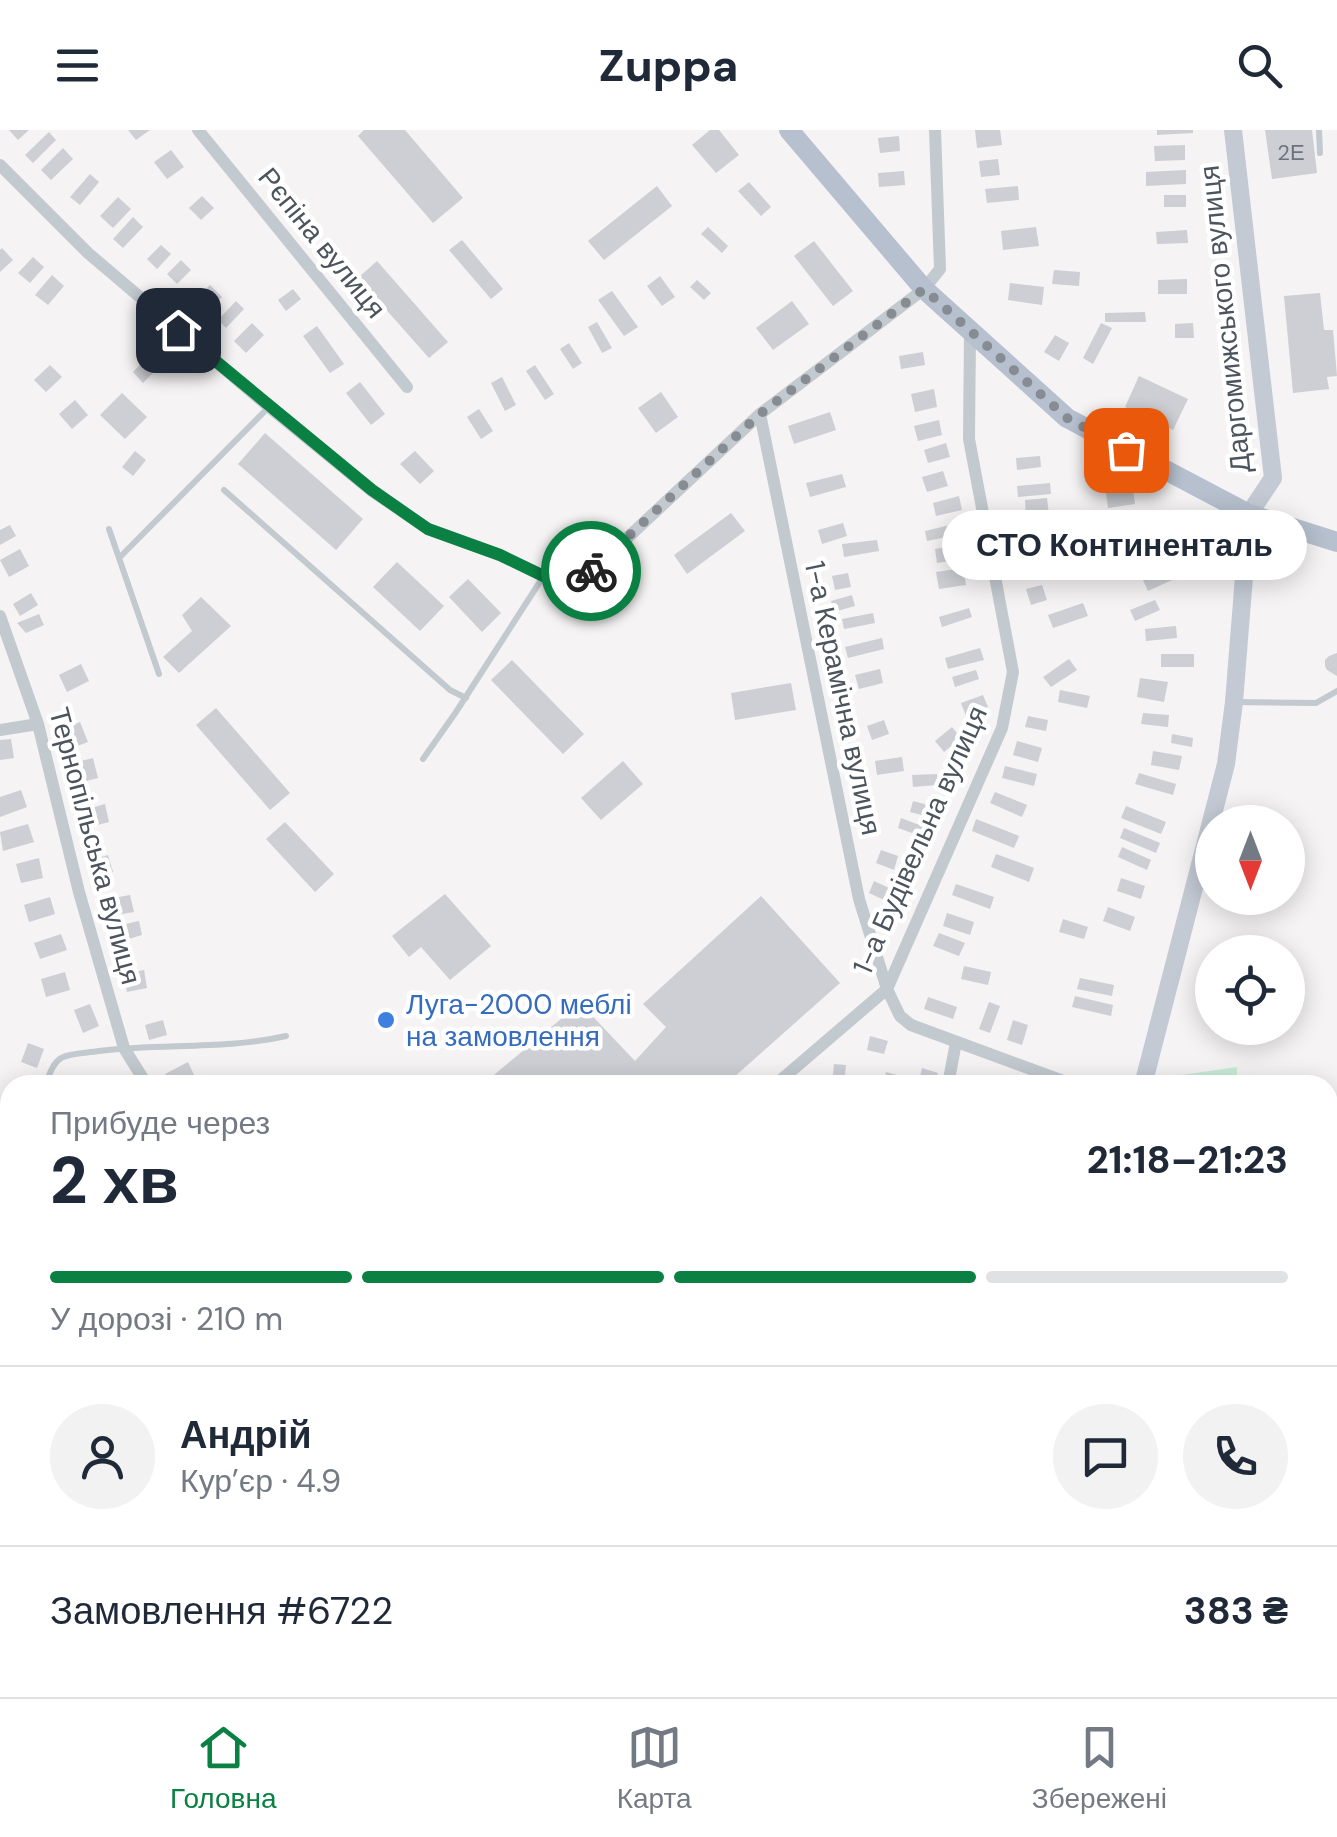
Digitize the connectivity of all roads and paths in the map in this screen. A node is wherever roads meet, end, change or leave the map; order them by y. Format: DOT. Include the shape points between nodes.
graph roads {
  1 [pos="198,130"];
  2 [pos="790,130"];
  3 [pos="935,130"];
  4 [pos="1233,130"];
  5 [pos="1319,130"];
  6 [pos="1320,153"];
  7 [pos="0,164"];
  8 [pos="924,289"];
  9 [pos="970,332"];
  10 [pos="407,388"];
  11 [pos="269,407"];
  12 [pos="760,414"];
  13 [pos="224,490"];
  14 [pos="1249,514"];
  15 [pos="108,529"];
  16 [pos="1337,542"];
  17 [pos="120,556"];
  18 [pos="544,576"];
  19 [pos="0,616"];
  20 [pos="160,674"];
  21 [pos="1337,691"];
  22 [pos="466,698"];
  23 [pos="1234,702"];
  24 [pos="38,724"];
  25 [pos="0,730"];
  26 [pos="424,759"];
  27 [pos="886,989"];
  28 [pos="286,1036"];
  29 [pos="956,1042"];
  30 [pos="124,1048"];
  31 [pos="49,1075"];
  32 [pos="142,1075"];
  33 [pos="787,1075"];
  34 [pos="950,1075"];
  35 [pos="1047,1075"];
  36 [pos="1146,1075"];
  1 -- 10 [label="street, Рєпіна вулиця"];
  2 -- 8 [label="main road"];
  3 -- 8 [label="street" via="940,269"];
  4 -- 14 [label="street, Даргомижського вулиця" via="1273,478"];
  5 -- 6 [label="lane"];
  7 -- 11 [label="street" via="88,253"];
  8 -- 9 [label="main road"];
  8 -- 12 [label="street"];
  9 -- 14 [label="main road" via="1067,418"];
  9 -- 27 [label="street, 1-а Будівельна вулиця" via="969,439 1013,672 1002,728"];
  11 -- 17 [label="lane"];
  11 -- 18 [label="street" via="428,529"];
  12 -- 18 [label="street" via="580,580 560,584"];
  12 -- 27 [label="street, 1-а Керамічна вулиця" via="858,899"];
  13 -- 22 [label="lane"];
  14 -- 16 [label="main road"];
  14 -- 23 [label="street, Даргомижського вулиця"];
  15 -- 17 [label="lane"];
  17 -- 20 [label="lane"];
  18 -- 22 [label="lane"];
  19 -- 24 [label="street, Тернопільська вулиця"];
  21 -- 23 [label="lane" via="1316,703"];
  22 -- 26 [label="lane"];
  23 -- 36 [label="street, Даргомижського вулиця" via="1226,764"];
  24 -- 25 [label="street"];
  24 -- 30 [label="street, Тернопільська вулиця"];
  27 -- 29 [label="street" via="911,1026"];
  27 -- 33 [label="street, 1-а Будівельна вулиця"];
  28 -- 30 [label="lane"];
  29 -- 34 [label="street"];
  29 -- 35 [label="street"];
  30 -- 31 [label="lane" via="61,1058"];
  30 -- 32 [label="street, Тернопільська вулиця"];
}
